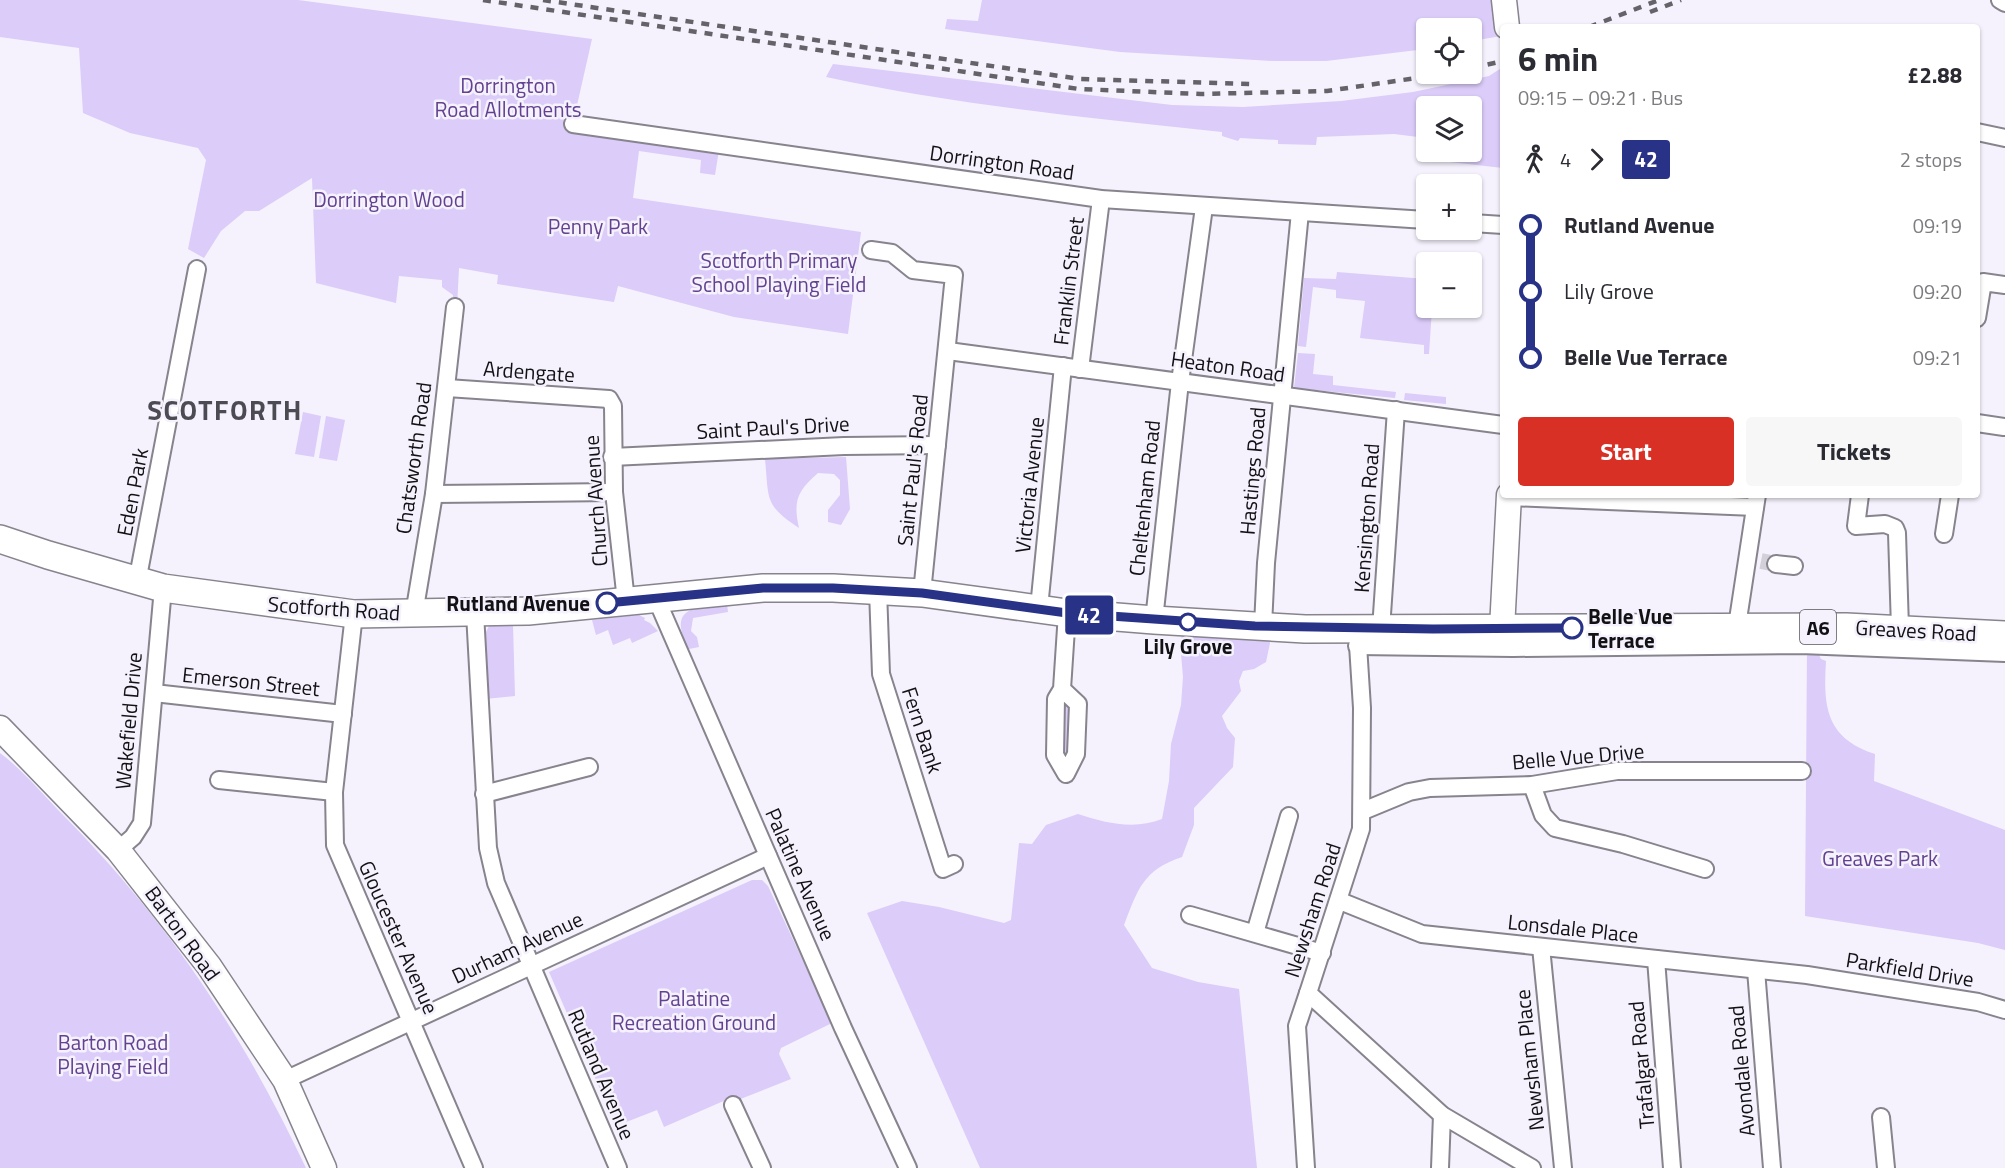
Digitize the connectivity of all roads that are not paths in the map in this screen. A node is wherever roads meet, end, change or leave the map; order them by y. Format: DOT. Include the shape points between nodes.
graph roads {
  1 [pos="1504,0"];
  2 [pos="2000,0"];
  3 [pos="2005,3"];
  4 [pos="1507,24"];
  5 [pos="573,123"];
  6 [pos="1980,133"];
  7 [pos="2005,138"];
  8 [pos="1101,199"];
  9 [pos="1204,207"];
  10 [pos="1300,212"];
  11 [pos="1416,219"];
  12 [pos="1482,224"];
  13 [pos="1500,225"];
  14 [pos="871,250"];
  15 [pos="197,268"];
  16 [pos="2005,285"];
  17 [pos="1980,300"];
  18 [pos="454,307"];
  19 [pos="948,351"];
  20 [pos="1072,368"];
  21 [pos="1180,382"];
  22 [pos="447,388"];
  23 [pos="1282,395"];
  24 [pos="609,399"];
  25 [pos="1396,410"];
  26 [pos="1980,423"];
  27 [pos="1500,425"];
  28 [pos="2004,427"];
  29 [pos="937,445"];
  30 [pos="612,458"];
  31 [pos="614,492"];
  32 [pos="434,494"];
  33 [pos="1509,498"];
  34 [pos="1601,498"];
  35 [pos="1860,498"];
  36 [pos="1950,498"];
  37 [pos="1647,499"];
  38 [pos="1756,501"];
  39 [pos="1944,534"];
  40 [pos="0,539"];
  41 [pos="1761,561"];
  42 [pos="1794,566"];
  43 [pos="150,585"];
  44 [pos="878,590"];
  45 [pos="922,593"];
  46 [pos="656,598"];
  47 [pos="626,601"];
  48 [pos="1040,608"];
  49 [pos="474,613"];
  50 [pos="1067,613"];
  51 [pos="414,614"];
  52 [pos="354,615"];
  53 [pos="1154,620"];
  54 [pos="1263,626"];
  55 [pos="1737,626"];
  56 [pos="1900,628"];
  57 [pos="1502,629"];
  58 [pos="1365,634"];
  59 [pos="2005,635"];
  60 [pos="2005,653"];
  61 [pos="1062,689"];
  62 [pos="154,693"];
  63 [pos="343,714"];
  64 [pos="0,728"];
  65 [pos="588,767"];
  66 [pos="1802,771"];
  67 [pos="219,780"];
  68 [pos="1532,785"];
  69 [pos="334,792"];
  70 [pos="484,794"];
  71 [pos="1363,811"];
  72 [pos="1289,816"];
  73 [pos="118,850"];
  74 [pos="768,856"];
  75 [pos="954,864"];
  76 [pos="1705,869"];
  77 [pos="1340,901"];
  78 [pos="1190,915"];
  79 [pos="1254,933"];
  80 [pos="1542,947"];
  81 [pos="1322,953"];
  82 [pos="1656,959"];
  83 [pos="531,966"];
  84 [pos="1756,970"];
  85 [pos="1807,975"];
  86 [pos="1308,993"];
  87 [pos="2005,1011"];
  88 [pos="412,1022"];
  89 [pos="285,1080"];
  90 [pos="734,1105"];
  91 [pos="1442,1115"];
  92 [pos="1881,1117"];
  93 [pos="324,1168"];
  94 [pos="474,1168"];
  95 [pos="618,1168"];
  96 [pos="762,1168"];
  97 [pos="908,1168"];
  98 [pos="1306,1168"];
  99 [pos="1440,1168"];
  100 [pos="1532,1168"];
  101 [pos="1563,1168"];
  102 [pos="1672,1168"];
  103 [pos="1772,1168"];
  104 [pos="1886,1168"];
  1 -- 4 [label="street"];
  2 -- 3 [label="street"];
  5 -- 8 [label="street, Dorrington Road"];
  6 -- 7 [label="street"];
  8 -- 9 [label="street, Dorrington Road"];
  8 -- 20 [label="street, Franklin Street"];
  9 -- 10 [label="street, Dorrington Road"];
  9 -- 21 [label="street, Cheltenham Road"];
  10 -- 11 [label="street, Dorrington Road"];
  10 -- 23 [label="street, Hastings Road"];
  12 -- 13 [label="street"];
  14 -- 19 [label="street, Saint Paul's Road" via="892,252 913,270 954,268"];
  15 -- 43 [label="street, Eden Park"];
  16 -- 17 [label="street" via="1983,282"];
  18 -- 22 [label="street, Chatsworth Road"];
  19 -- 20 [label="street, Heaton Road"];
  19 -- 29 [label="street, Saint Paul's Road"];
  20 -- 21 [label="street, Heaton Road"];
  20 -- 48 [label="street, Victoria Avenue"];
  21 -- 23 [label="street, Heaton Road"];
  21 -- 53 [label="street, Cheltenham Road"];
  22 -- 24 [label="street, Ardengate"];
  22 -- 32 [label="street, Chatsworth Road"];
  23 -- 25 [label="street, Heaton Road"];
  23 -- 54 [label="street, Hastings Road"];
  24 -- 30 [label="street, Church Avenue" via="613,406"];
  25 -- 27 [label="street, Heaton Road"];
  25 -- 58 [label="street, Kensington Road"];
  26 -- 28 [label="street"];
  29 -- 30 [label="street, Saint Paul's Drive"];
  29 -- 45 [label="street, Saint Paul's Road"];
  30 -- 31 [label="street, Church Avenue"];
  31 -- 32 [label="street"];
  31 -- 47 [label="street, Church Avenue"];
  32 -- 51 [label="street, Chatsworth Road"];
  33 -- 57 [label="street"];
  34 -- 37 [label="street"];
  35 -- 56 [label="street" via="1856,526 1885,524 1897,533"];
  36 -- 39 [label="street"];
  37 -- 38 [label="street"];
  38 -- 41 [label="street"];
  40 -- 43 [label="main road, Scotforth Road / A6"];
  41 -- 42 [label="street"];
  41 -- 55 [label="street"];
  43 -- 52 [label="main road, Scotforth Road / A6"];
  43 -- 62 [label="street, Wakefield Drive"];
  44 -- 45 [label="main road, Scotforth Road / A6"];
  44 -- 46 [label="main road, Scotforth Road / A6" via="763,588"];
  44 -- 75 [label="street, Fern Bank" via="881,674 943,869"];
  45 -- 48 [label="main road, Scotforth Road / A6"];
  46 -- 47 [label="main road, Scotforth Road / A6"];
  46 -- 74 [label="street, Palatine Avenue"];
  47 -- 49 [label="main road, Scotforth Road / A6"];
  48 -- 50 [label="main road, Scotforth Road / A6"];
  49 -- 51 [label="main road, Scotforth Road / A6"];
  49 -- 70 [label="street, Rutland Avenue"];
  50 -- 53 [label="main road, Scotforth Road / A6"];
  50 -- 61 [label="street"];
  51 -- 52 [label="main road, Scotforth Road / A6"];
  52 -- 63 [label="street, Gloucester Avenue"];
  53 -- 54 [label="main road, Scotforth Road / A6"];
  54 -- 58 [label="main road, Scotforth Road / A6"];
  55 -- 56 [label="main road, Greaves Road / A6"];
  55 -- 57 [label="main road, Greaves Road / A6"];
  56 -- 59 [label="main road, Greaves Road / A6"];
  57 -- 58 [label="main road, Scotforth Road / A6"];
  58 -- 60 [label="street" via="1512,648 1802,645"];
  58 -- 71 [label="street, Newsham Road"];
  62 -- 63 [label="street, Emerson Street"];
  62 -- 73 [label="street, Wakefield Drive" via="141,823"];
  63 -- 69 [label="street, Gloucester Avenue"];
  64 -- 73 [label="street, Barton Road"];
  65 -- 70 [label="street"];
  66 -- 68 [label="street, Belle Vue Drive" via="1617,771"];
  67 -- 69 [label="street"];
  68 -- 71 [label="street, Belle Vue Drive" via="1430,788 1409,792"];
  68 -- 76 [label="street" via="1543,815 1555,828"];
  69 -- 88 [label="street, Gloucester Avenue" via="333,826 339,858"];
  70 -- 83 [label="street, Rutland Avenue" via="488,849 496,883"];
  71 -- 77 [label="street, Newsham Road"];
  72 -- 79 [label="street"];
  73 -- 89 [label="street, Barton Road" via="209,966"];
  74 -- 83 [label="street, Durham Avenue"];
  74 -- 97 [label="street, Palatine Avenue"];
  77 -- 80 [label="street, Lonsdale Place" via="1422,934"];
  77 -- 81 [label="street, Newsham Road"];
  78 -- 79 [label="street"];
  79 -- 81 [label="street"];
  80 -- 82 [label="street, Lonsdale Place"];
  80 -- 101 [label="street, Newsham Place"];
  81 -- 86 [label="street, Newsham Road"];
  82 -- 84 [label="street, Lonsdale Place"];
  82 -- 102 [label="street, Trafalgar Road"];
  83 -- 88 [label="street, Durham Avenue"];
  83 -- 95 [label="street, Rutland Avenue"];
  84 -- 85 [label="street, Lonsdale Place"];
  84 -- 103 [label="street, Avondale Road"];
  85 -- 87 [label="street, Parkfield Drive" via="1978,1002"];
  86 -- 91 [label="street, Newsham Road"];
  86 -- 98 [label="street" via="1297,1026"];
  88 -- 89 [label="street, Durham Avenue"];
  88 -- 94 [label="street, Gloucester Avenue"];
  89 -- 93 [label="street, Barton Road"];
  90 -- 96 [label="street"];
  91 -- 99 [label="street"];
  91 -- 100 [label="street, Newsham Road"];
  92 -- 104 [label="street"];
}
